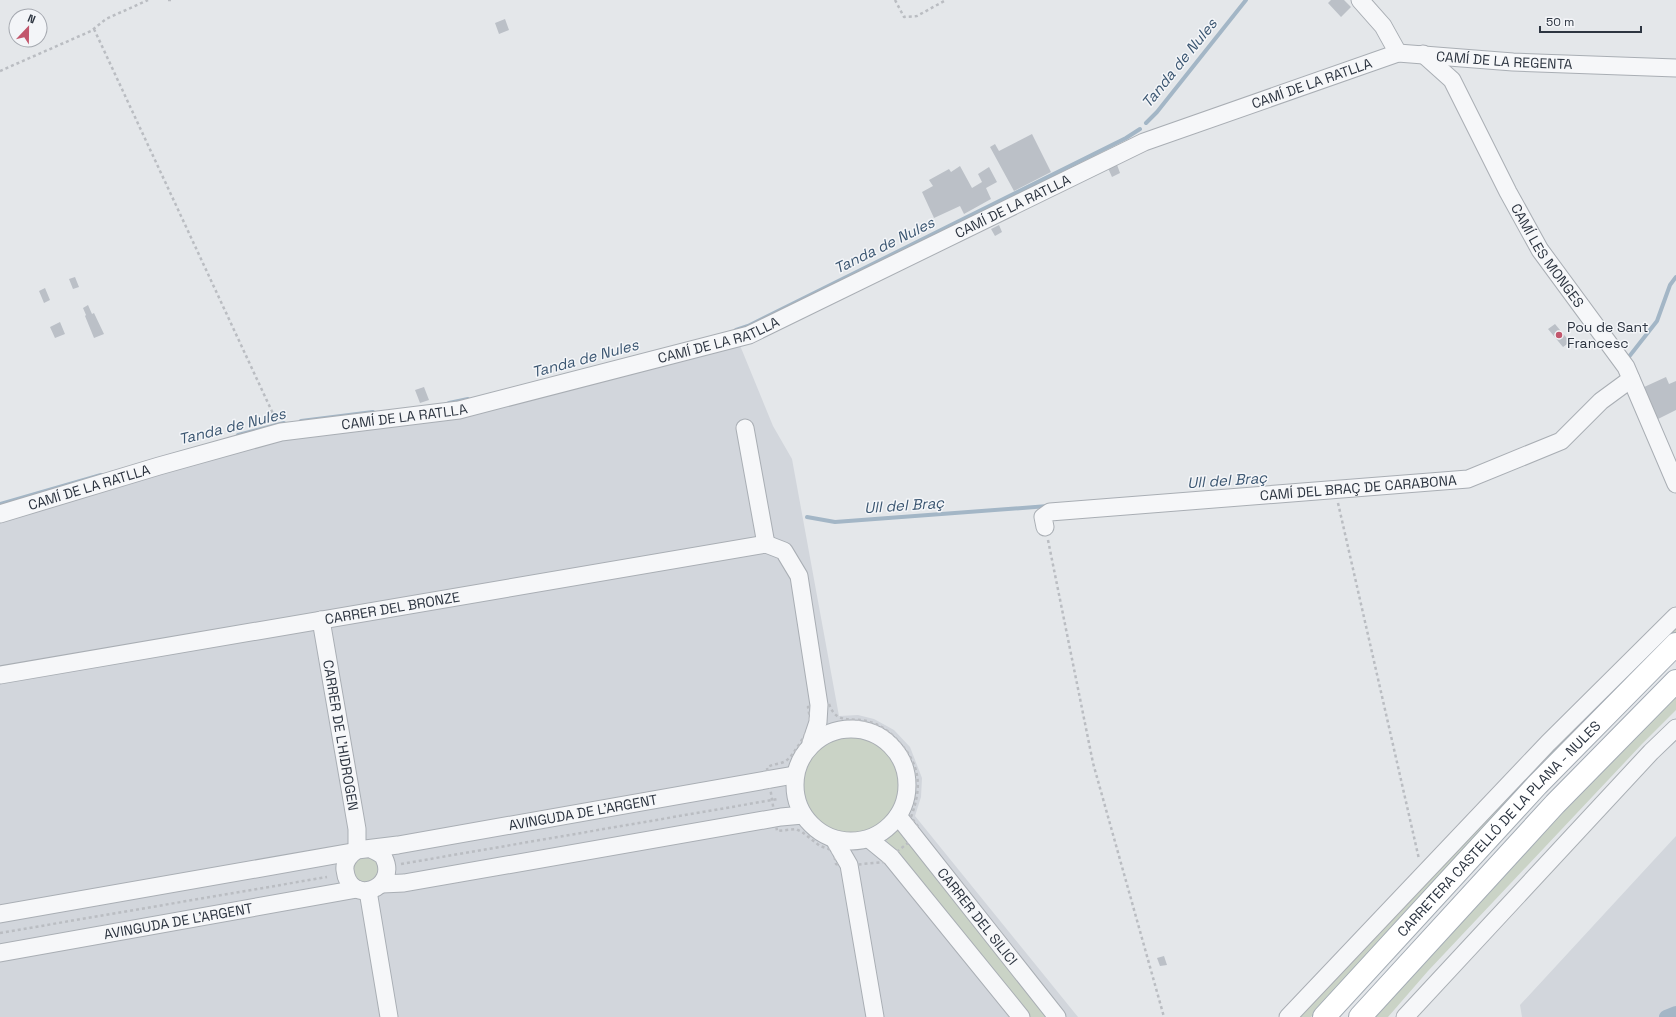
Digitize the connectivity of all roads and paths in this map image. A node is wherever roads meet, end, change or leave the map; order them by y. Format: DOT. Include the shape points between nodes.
graph roads {
  1 [pos="148,0"];
  2 [pos="168,0"];
  3 [pos="174,0"];
  4 [pos="895,0"];
  5 [pos="946,0"];
  6 [pos="1360,0"];
  7 [pos="94,29"];
  8 [pos="1398,53"];
  9 [pos="1423,54"];
  10 [pos="1676,68"];
  11 [pos="0,71"];
  12 [pos="1631,379"];
  13 [pos="275,419"];
  14 [pos="745,428"];
  15 [pos="1676,484"];
  16 [pos="1336,491"];
  17 [pos="0,514"];
  18 [pos="1046,527"];
  19 [pos="766,544"];
  20 [pos="1676,616"];
  21 [pos="321,620"];
  22 [pos="1676,644"];
  23 [pos="0,675"];
  24 [pos="1676,680"];
  25 [pos="819,705"];
  26 [pos="1676,728"];
  27 [pos="839,729"];
  28 [pos="812,743"];
  29 [pos="794,775"];
  30 [pos="769,781"];
  31 [pos="778,799"];
  32 [pos="772,800"];
  33 [pos="803,815"];
  34 [pos="898,816"];
  35 [pos="775,818"];
  36 [pos="915,838"];
  37 [pos="834,839"];
  38 [pos="863,840"];
  39 [pos="360,850"];
  40 [pos="891,857"];
  41 [pos="401,864"];
  42 [pos="849,865"];
  43 [pos="1424,874"];
  44 [pos="327,877"];
  45 [pos="369,888"];
  46 [pos="0,914"];
  47 [pos="0,933"];
  48 [pos="0,953"];
  49 [pos="389,1017"];
  50 [pos="875,1017"];
  51 [pos="1021,1017"];
  52 [pos="1058,1017"];
  53 [pos="1164,1017"];
  54 [pos="1288,1017"];
  55 [pos="1324,1017"];
  56 [pos="1360,1017"];
  57 [pos="1405,1017"];
  1 -- 7 [label="path" via="106,19"];
  2 -- 3 [label="path"];
  4 -- 5 [label="path" via="904,17 917,16"];
  6 -- 8 [label="street" via="1383,26"];
  7 -- 11 [label="path"];
  7 -- 13 [label="path"];
  8 -- 9 [label="street, CAMÍ DE LA REGENTA"];
  8 -- 17 [label="street, CAMÍ DE LA RATLLA" via="1144,142 749,335 459,410 281,432"];
  9 -- 10 [label="street, CAMÍ DE LA REGENTA" via="1513,62"];
  9 -- 12 [label="street, CAMÍ LES MONGES" via="1452,80 1540,250 1626,367"];
  12 -- 15 [label="street, CAMÍ LES MONGES"];
  12 -- 16 [label="street, CAMÍ DEL BRAÇ DE CARABONA" via="1601,400 1561,441 1475,477"];
  14 -- 19 [label="street"];
  16 -- 18 [label="street, CAMÍ DEL BRAÇ DE CARABONA" via="1050,512 1043,517"];
  16 -- 43 [label="path" via="1414,846"];
  18 -- 53 [label="path" via="1093,763"];
  19 -- 21 [label="street, CARRER DEL BRONZE"];
  19 -- 25 [label="street" via="784,551 799,576"];
  20 -- 43 [label="street" via="1580,710"];
  21 -- 23 [label="street, CARRER DEL BRONZE"];
  21 -- 39 [label="street, CARRER DE L'HIDROGEN"];
  22 -- 55 [label="main road, CARRETERA CASTELLÓ DE LA PLANA - NULES" via="1537,785"];
  24 -- 56 [label="main road, CARRETERA CASTELLÓ DE LA PLANA - NULES" via="1550,810"];
  25 -- 27 [label="street"];
  25 -- 28 [label="street" via="818,722"];
  25 -- 30 [label="path" via="808,707 811,724 788,760 767,768"];
  25 -- 36 [label="path" via="830,704 832,712 839,718 862,720 879,726 895,736 907,749 917,772 918,797 911,818 919,828 920,834"];
  26 -- 57 [label="street"];
  27 -- 28 [label="street"];
  27 -- 34 [label="street" via="856,729 875,734 891,745 902,760 907,779 906,798"];
  28 -- 29 [label="street"];
  29 -- 30 [label="street, AVINGUDA DE L'ARGENT"];
  29 -- 33 [label="street" via="796,797"];
  30 -- 32 [label="path"];
  30 -- 39 [label="street, AVINGUDA DE L'ARGENT"];
  31 -- 32 [label="path"];
  32 -- 35 [label="path"];
  32 -- 41 [label="path"];
  33 -- 35 [label="street, AVINGUDA DE L'ARGENT"];
  33 -- 37 [label="street" via="816,829"];
  34 -- 36 [label="street, CARRER DEL SILICI"];
  34 -- 38 [label="street" via="886,830"];
  35 -- 42 [label="path" via="777,831 796,829 820,846 829,849 834,854 836,864"];
  35 -- 45 [label="street, AVINGUDA DE L'ARGENT"];
  36 -- 40 [label="path"];
  36 -- 52 [label="street, CARRER DEL SILICI"];
  37 -- 38 [label="street"];
  37 -- 42 [label="street"];
  38 -- 40 [label="street, CARRER DEL SILICI"];
  38 -- 42 [label="street"];
  39 -- 45 [label="street" via="344,865 346,879"];
  39 -- 45 [label="street" via="383,857 387,871"];
  39 -- 46 [label="street, AVINGUDA DE L'ARGENT"];
  40 -- 42 [label="path" via="884,862"];
  40 -- 51 [label="street, CARRER DEL SILICI"];
  42 -- 50 [label="street"];
  43 -- 54 [label="street"];
  44 -- 47 [label="path"];
  45 -- 48 [label="street, AVINGUDA DE L'ARGENT"];
  45 -- 49 [label="street"];
}
